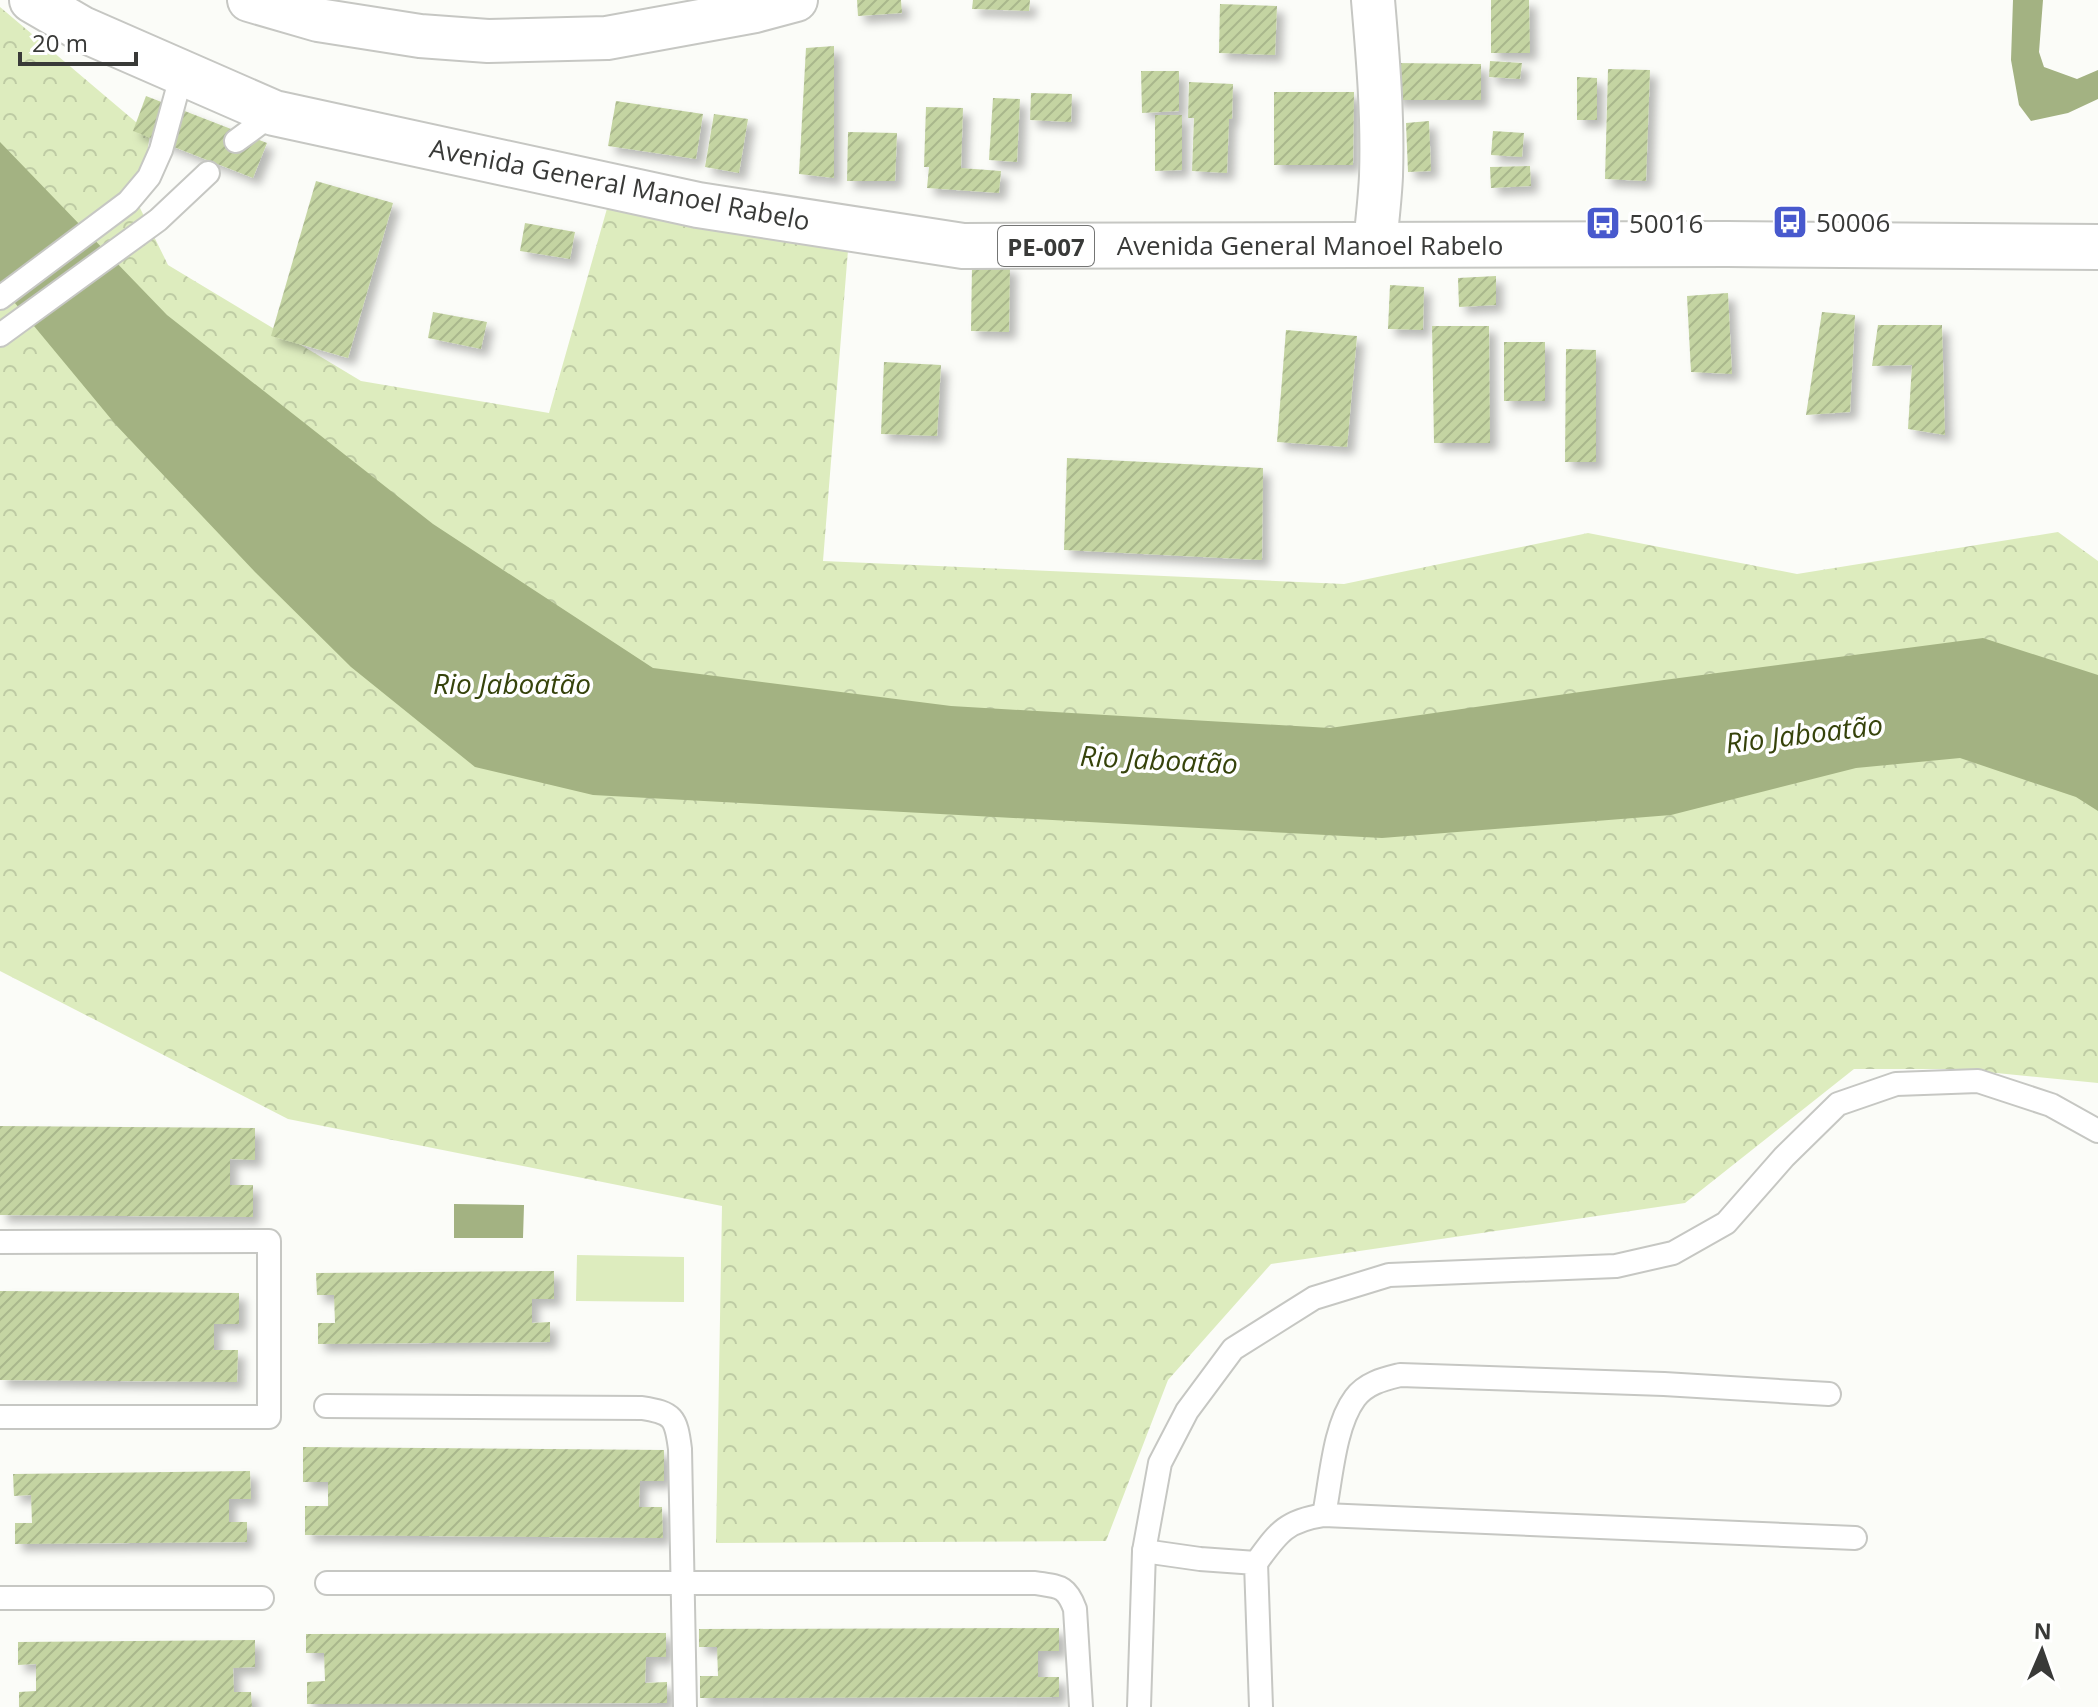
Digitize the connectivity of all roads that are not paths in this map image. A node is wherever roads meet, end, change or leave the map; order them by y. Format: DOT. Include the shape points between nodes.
graph roads {
  1 [pos="32,0"];
  2 [pos="249,0"];
  3 [pos="367,0"];
  4 [pos="796,0"];
  5 [pos="1373,0"];
  6 [pos="544,40"];
  7 [pos="182,73"];
  8 [pos="274,113"];
  9 [pos="236,141"];
  10 [pos="208,173"];
  11 [pos="1375,245"];
  12 [pos="2098,247"];
  13 [pos="0,298"];
  14 [pos="0,335"];
  15 [pos="2098,1131"];
  16 [pos="0,1242"];
  17 [pos="1829,1394"];
  18 [pos="326,1406"];
  19 [pos="0,1417"];
  20 [pos="1324,1515"];
  21 [pos="1855,1538"];
  22 [pos="1144,1551"];
  23 [pos="1256,1563"];
  24 [pos="684,1582"];
  25 [pos="327,1583"];
  26 [pos="0,1598"];
  27 [pos="262,1598"];
  28 [pos="685,1707"];
  29 [pos="1081,1707"];
  30 [pos="1139,1707"];
  31 [pos="1261,1707"];
  1 -- 7 [label="main road, Avenida General Manoel Rabelo / PE-007" via="82,29"];
  2 -- 6 [label="street" via="318,20 420,36"];
  3 -- 6 [label="street"];
  4 -- 6 [label="street" via="607,38"];
  5 -- 11 [label="street" via="1381,131"];
  7 -- 8 [label="main road, Avenida General Manoel Rabelo / PE-007"];
  7 -- 13 [label="lane" via="149,177 128,202"];
  8 -- 9 [label="lane"];
  8 -- 11 [label="main road, Avenida General Manoel Rabelo / PE-007" via="698,205 963,246"];
  10 -- 14 [label="lane" via="158,220"];
  11 -- 12 [label="main road, Avenida General Manoel Rabelo / PE-007"];
  15 -- 22 [label="lane" via="2051,1105 1978,1081 1896,1084 1838,1104 1726,1223 1673,1253 1616,1266 1389,1275 1314,1298 1233,1349 1187,1411 1160,1463"];
  16 -- 19 [label="lane" via="269,1241 269,1417"];
  17 -- 20 [label="lane" via="1400,1375 1375,1382 1356,1396 1341,1424"];
  18 -- 24 [label="lane" via="663,1412 673,1419 679,1441"];
  20 -- 21 [label="lane"];
  20 -- 23 [label="lane" via="1302,1519 1278,1533"];
  22 -- 23 [label="lane"];
  22 -- 30 [label="lane"];
  23 -- 31 [label="lane"];
  24 -- 25 [label="lane"];
  24 -- 28 [label="lane"];
  24 -- 29 [label="lane" via="1058,1587 1070,1595 1075,1609"];
  26 -- 27 [label="lane"];
}
